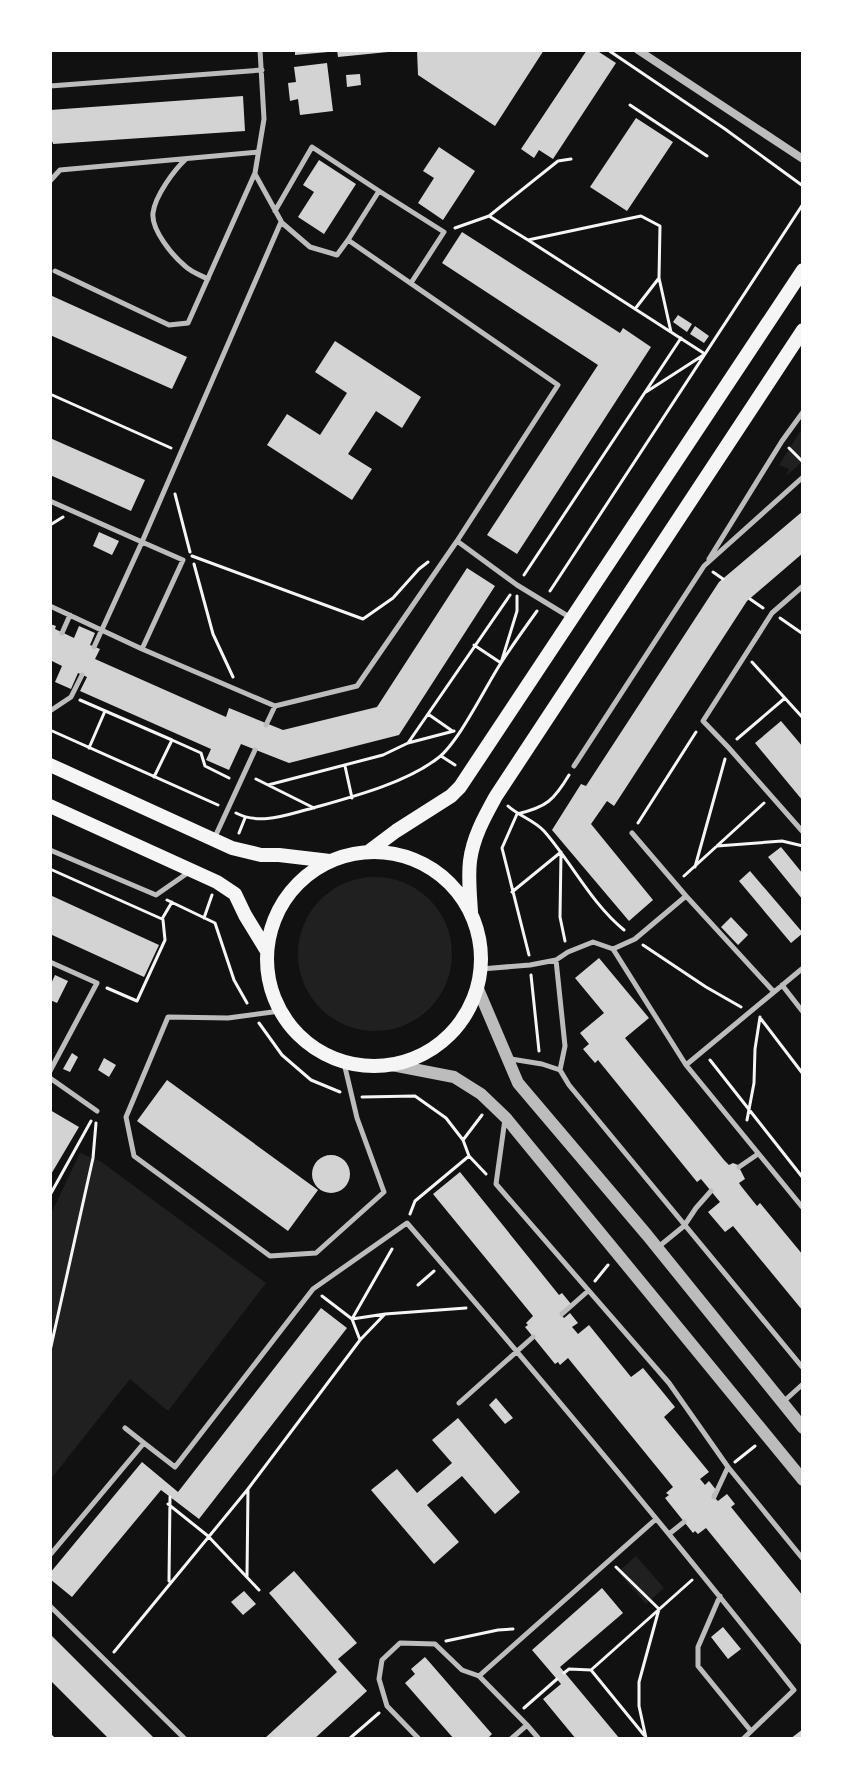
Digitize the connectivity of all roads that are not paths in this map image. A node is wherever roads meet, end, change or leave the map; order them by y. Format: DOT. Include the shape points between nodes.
graph roads {
  1 [pos="260,50"];
  2 [pos="638,50"];
  3 [pos="262,70"];
  4 [pos="50,86"];
  5 [pos="258,152"];
  6 [pos="186,159"];
  7 [pos="803,159"];
  8 [pos="255,173"];
  9 [pos="50,181"];
  10 [pos="379,191"];
  11 [pos="275,211"];
  12 [pos="281,222"];
  13 [pos="348,240"];
  14 [pos="803,270"];
  15 [pos="55,271"];
  16 [pos="208,279"];
  17 [pos="411,283"];
  18 [pos="803,330"];
  19 [pos="803,412"];
  20 [pos="803,477"];
  21 [pos="50,501"];
  22 [pos="457,541"];
  23 [pos="142,542"];
  24 [pos="704,566"];
  25 [pos="803,586"];
  26 [pos="50,606"];
  27 [pos="70,615"];
  28 [pos="572,619"];
  29 [pos="102,630"];
  30 [pos="62,633"];
  31 [pos="94,647"];
  32 [pos="142,649"];
  33 [pos="82,675"];
  34 [pos="275,706"];
  35 [pos="50,711"];
  36 [pos="266,725"];
  37 [pos="255,750"];
  38 [pos="50,765"];
  39 [pos="574,766"];
  40 [pos="50,806"];
  41 [pos="803,832"];
  42 [pos="632,833"];
  43 [pos="214,840"];
  44 [pos="50,850"];
  45 [pos="368,852"];
  46 [pos="330,861"];
  47 [pos="191,871"];
  48 [pos="686,896"];
  49 [pos="471,912"];
  50 [pos="613,949"];
  51 [pos="267,951"];
  52 [pos="556,960"];
  53 [pos="50,962"];
  54 [pos="803,968"];
  55 [pos="481,969"];
  56 [pos="782,985"];
  57 [pos="478,989"];
  58 [pos="774,992"];
  59 [pos="280,1011"];
  60 [pos="803,1012"];
  61 [pos="507,1058"];
  62 [pos="344,1063"];
  63 [pos="392,1065"];
  64 [pos="686,1065"];
  65 [pos="560,1070"];
  66 [pos="50,1071"];
  67 [pos="50,1078"];
  68 [pos="97,1111"];
  69 [pos="506,1118"];
  70 [pos="758,1154"];
  71 [pos="739,1167"];
  72 [pos="711,1191"];
  73 [pos="803,1208"];
  74 [pos="684,1226"];
  75 [pos="657,1248"];
  76 [pos="588,1291"];
  77 [pos="562,1314"];
  78 [pos="533,1337"];
  79 [pos="517,1351"];
  80 [pos="803,1368"];
  81 [pos="803,1384"];
  82 [pos="459,1403"];
  83 [pos="782,1403"];
  84 [pos="125,1428"];
  85 [pos="803,1428"];
  86 [pos="144,1443"];
  87 [pos="728,1467"];
  88 [pos="803,1480"];
  89 [pos="714,1497"];
  90 [pos="656,1519"];
  91 [pos="684,1522"];
  92 [pos="669,1534"];
  93 [pos="50,1555"];
  94 [pos="803,1559"];
  95 [pos="720,1596"];
  96 [pos="50,1606"];
  97 [pos="479,1676"];
  98 [pos="527,1725"];
  99 [pos="751,1731"];
  100 [pos="185,1739"];
  101 [pos="419,1739"];
  102 [pos="511,1739"];
  103 [pos="539,1739"];
  104 [pos="743,1739"];
  1 -- 3 [label="lane"];
  2 -- 7 [label="street"];
  3 -- 4 [label="lane"];
  3 -- 5 [label="lane" via="264,119"];
  5 -- 6 [label="lane"];
  5 -- 8 [label="lane"];
  6 -- 9 [label="lane" via="60,170"];
  6 -- 16 [label="lane" via="159,195 155,226 187,268"];
  8 -- 11 [label="lane"];
  8 -- 16 [label="lane"];
  10 -- 11 [label="lane" via="312,147"];
  10 -- 13 [label="lane"];
  10 -- 17 [label="lane" via="444,232"];
  11 -- 12 [label="lane"];
  12 -- 13 [label="lane" via="310,247 337,255"];
  12 -- 23 [label="lane"];
  13 -- 17 [label="lane"];
  14 -- 28 [label="main road"];
  15 -- 16 [label="lane" via="169,325 188,323"];
  17 -- 22 [label="lane" via="558,385"];
  18 -- 49 [label="main road" via="496,796 472,848"];
  19 -- 24 [label="lane"];
  20 -- 24 [label="lane"];
  21 -- 23 [label="lane"];
  22 -- 28 [label="lane"];
  22 -- 34 [label="lane" via="357,686"];
  23 -- 29 [label="lane"];
  23 -- 32 [label="lane" via="183,560"];
  24 -- 39 [label="lane"];
  25 -- 41 [label="lane" via="772,613 703,721"];
  26 -- 27 [label="lane"];
  27 -- 29 [label="lane"];
  27 -- 30 [label="lane"];
  28 -- 45 [label="main road" via="460,787"];
  29 -- 31 [label="lane"];
  29 -- 32 [label="lane"];
  32 -- 34 [label="lane"];
  33 -- 35 [label="lane" via="71,697"];
  34 -- 36 [label="lane"];
  37 -- 43 [label="lane"];
  38 -- 43 [label="main road"];
  40 -- 47 [label="main road"];
  42 -- 48 [label="lane"];
  43 -- 46 [label="main road" via="261,855"];
  44 -- 47 [label="lane" via="156,895"];
  45 -- 46 [label="main road"];
  45 -- 49 [label="main road" via="409,857 445,879"];
  46 -- 51 [label="main road" via="299,883 284,903"];
  47 -- 51 [label="main road" via="235,894"];
  48 -- 50 [label="lane" via="635,939"];
  48 -- 58 [label="lane"];
  49 -- 55 [label="main road" via="480,940"];
  50 -- 52 [label="lane" via="593,942"];
  50 -- 64 [label="lane"];
  51 -- 59 [label="main road" via="269,982"];
  52 -- 55 [label="lane"];
  52 -- 65 [label="lane" via="565,1046"];
  53 -- 66 [label="lane" via="97,983"];
  54 -- 56 [label="lane"];
  55 -- 57 [label="main road"];
  56 -- 58 [label="lane"];
  56 -- 60 [label="lane"];
  57 -- 61 [label="street"];
  57 -- 63 [label="main road" via="450,1034 430,1051"];
  58 -- 64 [label="lane"];
  59 -- 62 [label="main road" via="296,1034"];
  59 -- 62 [label="lane" via="228,1018 168,1017 126,1117 134,1156 270,1256 316,1253 384,1192"];
  61 -- 65 [label="lane"];
  61 -- 75 [label="street" via="518,1083"];
  62 -- 63 [label="main road"];
  63 -- 69 [label="street" via="454,1077"];
  64 -- 70 [label="lane"];
  65 -- 74 [label="lane"];
  67 -- 68 [label="lane"];
  69 -- 76 [label="lane" via="496,1184"];
  69 -- 88 [label="street"];
  70 -- 71 [label="lane"];
  70 -- 73 [label="lane"];
  72 -- 74 [label="lane"];
  74 -- 75 [label="lane"];
  74 -- 80 [label="lane"];
  75 -- 83 [label="street"];
  76 -- 77 [label="lane"];
  76 -- 87 [label="lane" via="669,1383"];
  78 -- 79 [label="lane"];
  79 -- 82 [label="lane"];
  79 -- 86 [label="lane" via="407,1223 313,1289 175,1467"];
  79 -- 90 [label="lane"];
  81 -- 83 [label="lane"];
  83 -- 85 [label="street"];
  84 -- 86 [label="lane"];
  86 -- 93 [label="lane"];
  87 -- 89 [label="lane"];
  87 -- 94 [label="lane"];
  90 -- 92 [label="lane"];
  90 -- 97 [label="lane"];
  91 -- 92 [label="lane"];
  92 -- 95 [label="lane"];
  95 -- 99 [label="lane" via="698,1647 698,1666"];
  95 -- 99 [label="lane" via="794,1690"];
  96 -- 100 [label="lane"];
  97 -- 98 [label="lane"];
  97 -- 101 [label="lane" via="462,1670 435,1644 400,1643 382,1660 379,1679 387,1706"];
  98 -- 102 [label="lane"];
  98 -- 103 [label="lane"];
  99 -- 104 [label="lane"];
}
